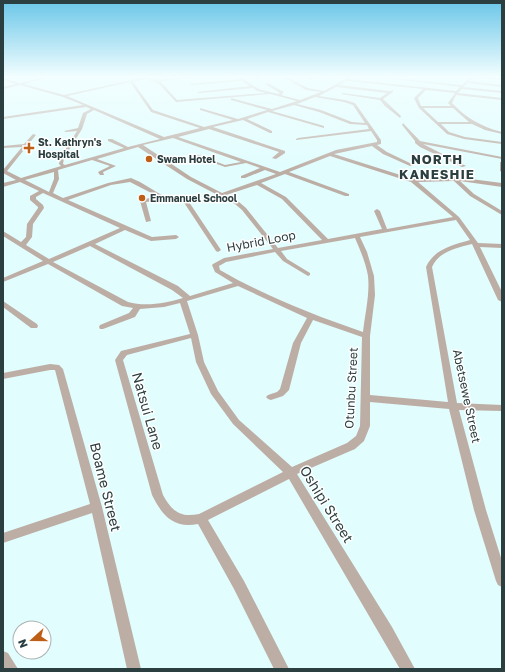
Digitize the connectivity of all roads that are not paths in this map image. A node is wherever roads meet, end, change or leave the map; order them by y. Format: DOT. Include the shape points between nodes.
graph roads {
  1 [pos="77,107"];
  2 [pos="90,107"];
  3 [pos="149,107"];
  4 [pos="257,107"];
  5 [pos="282,107"];
  6 [pos="305,107"];
  7 [pos="356,107"];
  8 [pos="389,107"];
  9 [pos="420,107"];
  10 [pos="454,107"];
  11 [pos="94,109"];
  12 [pos="201,109"];
  13 [pos="270,111"];
  14 [pos="400,117"];
  15 [pos="3,118"];
  16 [pos="243,118"];
  17 [pos="238,120"];
  18 [pos="438,123"];
  19 [pos="472,123"];
  20 [pos="368,124"];
  21 [pos="403,124"];
  22 [pos="323,127"];
  23 [pos="206,128"];
  24 [pos="80,129"];
  25 [pos="371,130"];
  26 [pos="66,131"];
  27 [pos="272,132"];
  28 [pos="502,133"];
  29 [pos="34,135"];
  30 [pos="172,136"];
  31 [pos="162,138"];
  32 [pos="298,138"];
  33 [pos="110,140"];
  34 [pos="417,142"];
  35 [pos="139,144"];
  36 [pos="373,144"];
  37 [pos="502,144"];
  38 [pos="27,145"];
  39 [pos="3,147"];
  40 [pos="127,148"];
  41 [pos="329,154"];
  42 [pos="197,156"];
  43 [pos="274,158"];
  44 [pos="502,158"];
  45 [pos="92,159"];
  46 [pos="246,162"];
  47 [pos="502,163"];
  48 [pos="412,165"];
  49 [pos="464,166"];
  50 [pos="64,167"];
  51 [pos="265,168"];
  52 [pos="55,170"];
  53 [pos="3,171"];
  54 [pos="502,171"];
  55 [pos="283,173"];
  56 [pos="102,174"];
  57 [pos="243,177"];
  58 [pos="455,179"];
  59 [pos="21,180"];
  60 [pos="413,181"];
  61 [pos="257,183"];
  62 [pos="502,185"];
  63 [pos="3,186"];
  64 [pos="43,191"];
  65 [pos="50,194"];
  66 [pos="222,195"];
  67 [pos="347,195"];
  68 [pos="164,198"];
  69 [pos="63,200"];
  70 [pos="377,211"];
  71 [pos="502,214"];
  72 [pos="457,218"];
  73 [pos="148,221"];
  74 [pos="124,228"];
  75 [pos="385,230"];
  76 [pos="3,234"];
  77 [pos="357,236"];
  78 [pos="176,237"];
  79 [pos="326,241"];
  80 [pos="475,243"];
  81 [pos="90,244"];
  82 [pos="22,245"];
  83 [pos="502,246"];
  84 [pos="218,250"];
  85 [pos="276,250"];
  86 [pos="48,261"];
  87 [pos="308,274"];
  88 [pos="3,280"];
  89 [pos="240,284"];
  90 [pos="186,299"];
  91 [pos="502,300"];
  92 [pos="3,303"];
  93 [pos="137,308"];
  94 [pos="311,317"];
  95 [pos="34,326"];
  96 [pos="103,327"];
  97 [pos="194,335"];
  98 [pos="366,336"];
  99 [pos="3,376"];
  100 [pos="271,397"];
  101 [pos="366,398"];
  102 [pos="453,406"];
  103 [pos="502,408"];
  104 [pos="291,473"];
  105 [pos="96,507"];
  106 [pos="201,518"];
  107 [pos="3,538"];
  108 [pos="502,581"];
  109 [pos="3,658"];
  110 [pos="10,669"];
  111 [pos="134,669"];
  112 [pos="282,669"];
  113 [pos="408,669"];
  1 -- 15 [label="street"];
  2 -- 11 [label="street"];
  3 -- 23 [label="street" via="152,111"];
  4 -- 13 [label="street"];
  5 -- 13 [label="street"];
  6 -- 20 [label="street" via="351,122"];
  7 -- 20 [label="street"];
  8 -- 14 [label="street"];
  9 -- 18 [label="street"];
  10 -- 19 [label="street"];
  11 -- 24 [label="street" via="85,113"];
  11 -- 31 [label="street"];
  12 -- 17 [label="street"];
  13 -- 16 [label="street"];
  13 -- 22 [label="street"];
  16 -- 17 [label="street"];
  16 -- 27 [label="street"];
  17 -- 23 [label="street"];
  18 -- 19 [label="street"];
  18 -- 37 [label="street" via="442,130 453,135"];
  19 -- 28 [label="street"];
  20 -- 25 [label="street"];
  21 -- 34 [label="street"];
  23 -- 30 [label="street"];
  23 -- 43 [label="street" via="283,152"];
  24 -- 26 [label="street"];
  24 -- 50 [label="street" via="62,158 61,164"];
  25 -- 32 [label="street"];
  25 -- 36 [label="street" via="379,140 379,143"];
  29 -- 38 [label="street"];
  30 -- 31 [label="street"];
  30 -- 46 [label="street"];
  31 -- 35 [label="street"];
  33 -- 40 [label="street"];
  34 -- 44 [label="street"];
  34 -- 49 [label="street"];
  35 -- 40 [label="street"];
  35 -- 66 [label="street" via="189,178"];
  36 -- 41 [label="street"];
  36 -- 48 [label="street" via="385,153"];
  38 -- 39 [label="street"];
  38 -- 53 [label="street"];
  40 -- 45 [label="street"];
  41 -- 55 [label="street"];
  41 -- 60 [label="street"];
  42 -- 46 [label="street" via="225,166"];
  45 -- 50 [label="street"];
  45 -- 56 [label="street" via="114,166 100,172"];
  46 -- 51 [label="street"];
  47 -- 54 [label="street"];
  50 -- 52 [label="street"];
  51 -- 55 [label="street"];
  51 -- 57 [label="street"];
  52 -- 59 [label="street"];
  52 -- 65 [label="street" via="57,178"];
  53 -- 59 [label="street"];
  55 -- 61 [label="street"];
  55 -- 67 [label="street"];
  58 -- 60 [label="street"];
  58 -- 62 [label="street"];
  58 -- 71 [label="street" via="472,195"];
  59 -- 63 [label="street"];
  59 -- 64 [label="street"];
  60 -- 72 [label="street"];
  61 -- 66 [label="street"];
  61 -- 79 [label="street" via="284,198"];
  64 -- 65 [label="street"];
  64 -- 82 [label="street" via="33,196 41,210 30,224 29,237"];
  65 -- 69 [label="street"];
  66 -- 85 [label="street" via="244,209"];
  68 -- 69 [label="street" via="130,180"];
  68 -- 73 [label="street" via="143,201"];
  68 -- 84 [label="street" via="185,200"];
  69 -- 74 [label="street"];
  70 -- 75 [label="street"];
  72 -- 75 [label="street, Hybrid Loop"];
  72 -- 80 [label="street"];
  74 -- 78 [label="street" via="153,240"];
  74 -- 81 [label="street"];
  75 -- 77 [label="street, Hybrid Loop"];
  76 -- 82 [label="street"];
  77 -- 79 [label="street, Hybrid Loop"];
  77 -- 98 [label="street, Otunbu Street" via="371,270"];
  79 -- 85 [label="street, Hybrid Loop"];
  80 -- 83 [label="street"];
  80 -- 91 [label="street"];
  80 -- 102 [label="street, Abetsewe Street" via="443,252 432,260 429,268"];
  81 -- 86 [label="street"];
  81 -- 90 [label="street" via="175,288"];
  82 -- 86 [label="street"];
  85 -- 87 [label="street" via="289,264"];
  85 -- 89 [label="street, Hybrid Loop" via="224,260 214,265 217,271"];
  86 -- 88 [label="street"];
  86 -- 93 [label="street" via="125,304"];
  89 -- 90 [label="street"];
  89 -- 94 [label="street, Hybrid Loop"];
  90 -- 93 [label="street"];
  90 -- 97 [label="street, Oshipi Street"];
  92 -- 95 [label="street"];
  93 -- 96 [label="street" via="132,315"];
  94 -- 98 [label="street, Hybrid Loop"];
  94 -- 100 [label="street" via="301,330 284,390"];
  97 -- 104 [label="street, Oshipi Street" via="205,374 224,406 236,422"];
  97 -- 106 [label="street, Natsui Lane" via="124,353 119,360 154,483 162,502 172,515 180,519 192,521"];
  98 -- 101 [label="street, Otunbu Street"];
  99 -- 105 [label="street, Boame Street" via="50,367 59,369"];
  101 -- 102 [label="street"];
  101 -- 104 [label="street, Otunbu Street" via="365,426 356,442 347,449"];
  102 -- 103 [label="street"];
  102 -- 108 [label="street, Abetsewe Street" via="480,510"];
  104 -- 106 [label="street, Otunbu Street"];
  104 -- 113 [label="street, Oshipi Street"];
  105 -- 107 [label="street"];
  105 -- 111 [label="street, Boame Street"];
  106 -- 112 [label="street"];
  109 -- 110 [label="street"];
}
